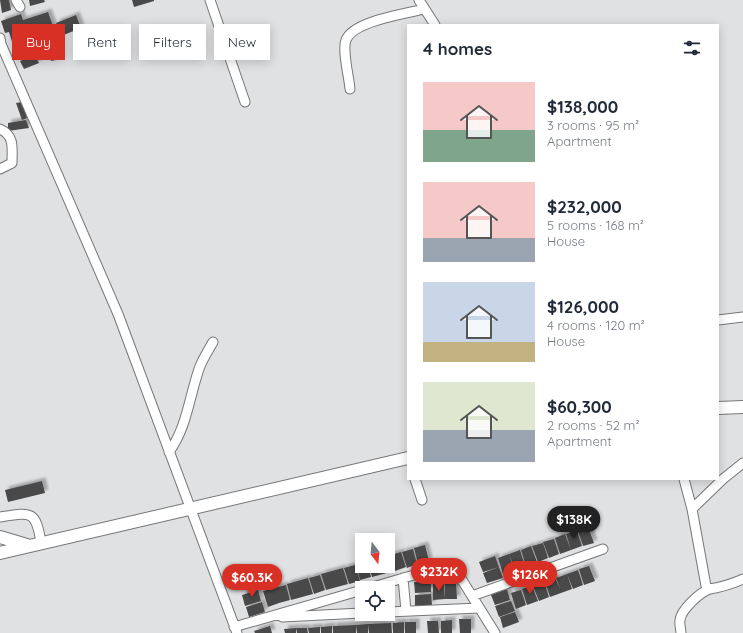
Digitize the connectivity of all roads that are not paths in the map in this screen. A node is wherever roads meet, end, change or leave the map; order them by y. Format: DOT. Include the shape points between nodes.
graph roads {
  1 [pos="210,0"];
  2 [pos="419,0"];
  3 [pos="424,9"];
  4 [pos="434,24"];
  5 [pos="0,38"];
  6 [pos="350,89"];
  7 [pos="245,102"];
  8 [pos="0,129"];
  9 [pos="0,169"];
  10 [pos="743,317"];
  11 [pos="719,320"];
  12 [pos="213,342"];
  13 [pos="719,408"];
  14 [pos="743,408"];
  15 [pos="169,452"];
  16 [pos="407,458"];
  17 [pos="743,463"];
  18 [pos="415,480"];
  19 [pos="684,480"];
  20 [pos="422,500"];
  21 [pos="190,507"];
  22 [pos="692,509"];
  23 [pos="0,517"];
  24 [pos="0,537"];
  25 [pos="36,544"];
  26 [pos="603,549"];
  27 [pos="0,553"];
  28 [pos="403,578"];
  29 [pos="743,579"];
  30 [pos="393,581"];
  31 [pos="710,589"];
  32 [pos="355,592"];
  33 [pos="472,596"];
  34 [pos="479,608"];
  35 [pos="406,611"];
  36 [pos="395,612"];
  37 [pos="355,613"];
  38 [pos="266,617"];
  39 [pos="235,630"];
  40 [pos="678,632"];
  41 [pos="495,633"];
  1 -- 7 [label="street"];
  2 -- 3 [label="street"];
  3 -- 4 [label="street"];
  3 -- 6 [label="street" via="376,21 351,33 346,40 345,48"];
  5 -- 15 [label="street" via="118,314"];
  8 -- 9 [label="street" via="8,132 12,140 12,163"];
  10 -- 11 [label="street"];
  12 -- 15 [label="street" via="199,368 185,423"];
  13 -- 14 [label="main road"];
  15 -- 21 [label="street"];
  16 -- 21 [label="main road"];
  17 -- 22 [label="street"];
  18 -- 20 [label="street"];
  19 -- 22 [label="street"];
  21 -- 25 [label="main road"];
  21 -- 39 [label="street"];
  22 -- 31 [label="street" via="706,586"];
  23 -- 25 [label="street" via="22,513 32,516 38,522"];
  24 -- 25 [label="main road"];
  25 -- 27 [label="main road"];
  26 -- 33 [label="street"];
  28 -- 30 [label="street"];
  28 -- 33 [label="street" via="452,564"];
  28 -- 35 [label="street"];
  29 -- 31 [label="street"];
  31 -- 40 [label="street" via="700,595 684,612"];
  32 -- 38 [label="street"];
  33 -- 34 [label="street"];
  34 -- 35 [label="street"];
  34 -- 41 [label="street"];
  35 -- 36 [label="street"];
  37 -- 38 [label="street"];
  38 -- 39 [label="street"];
}
